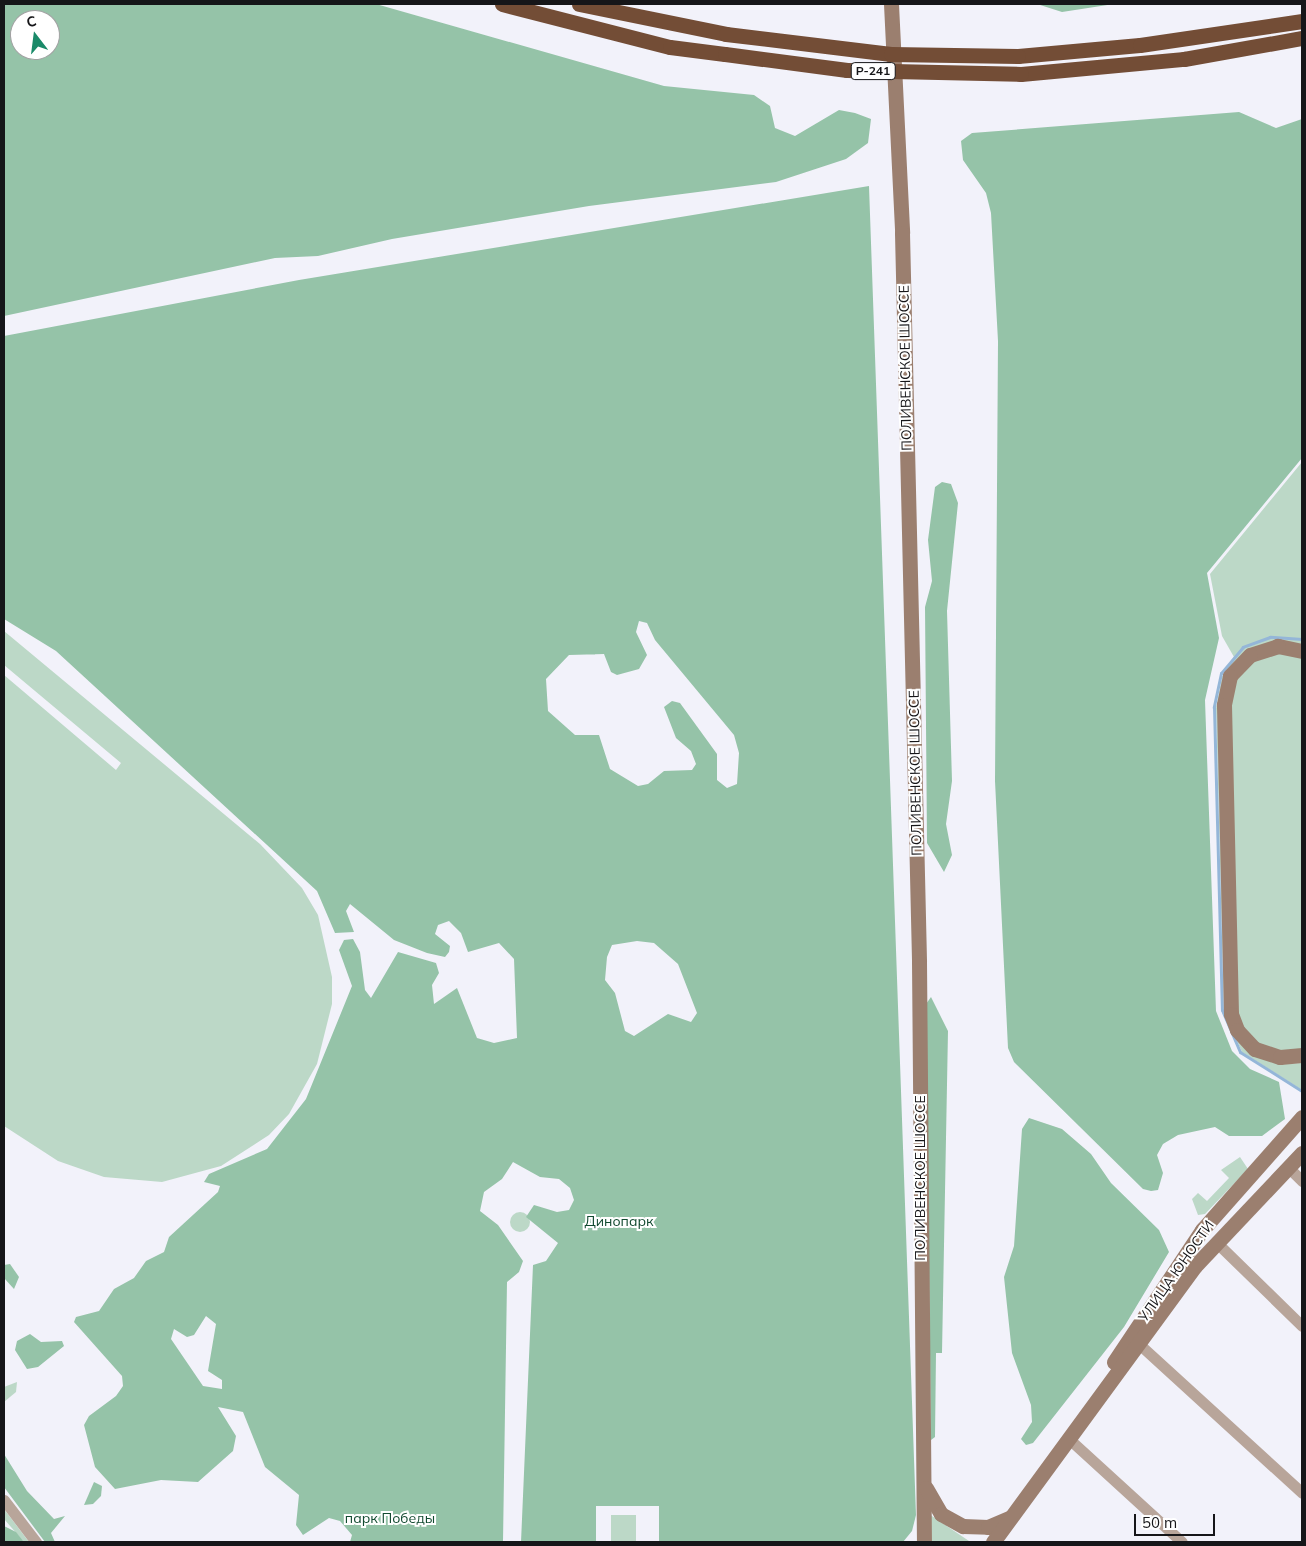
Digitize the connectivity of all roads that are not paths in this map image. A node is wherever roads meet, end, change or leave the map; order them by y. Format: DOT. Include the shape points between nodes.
graph roads {
  1 [pos="502,4"];
  2 [pos="579,4"];
  3 [pos="891,4"];
  4 [pos="1302,21"];
  5 [pos="1302,38"];
  6 [pos="1302,651"];
  7 [pos="1302,1055"];
  8 [pos="1302,1117"];
  9 [pos="1302,1153"];
  10 [pos="1288,1167"];
  11 [pos="1302,1181"];
  12 [pos="1216,1242"];
  13 [pos="1302,1326"];
  14 [pos="1139,1344"];
  15 [pos="1068,1438"];
  16 [pos="924,1482"];
  17 [pos="1302,1493"];
  18 [pos="4,1500"];
  19 [pos="1011,1517"];
  20 [pos="997,1540"];
  21 [pos="36,1542"];
  22 [pos="924,1542"];
  23 [pos="1182,1542"];
  1 -- 5 [label="highway, Р-241, bridge" via="670,47 846,70 1021,74 1184,59"];
  2 -- 4 [label="highway, Р-241, bridge" via="726,34 891,54 1018,56 1140,45"];
  3 -- 16 [label="street, ПОЛИВЕНСКОЕ ШОССЕ" via="905,340"];
  6 -- 7 [label="street" via="1278,646 1250,655 1230,676 1224,705 1231,1014 1242,1038 1256,1049 1280,1057"];
  8 -- 15 [label="street, УЛИЦА ЮНОСТИ" via="1202,1230"];
  9 -- 10 [label="street, УЛИЦА ЮНОСТИ"];
  10 -- 11 [label="street"];
  10 -- 12 [label="street, УЛИЦА ЮНОСТИ"];
  12 -- 13 [label="street"];
  12 -- 14 [label="street, УЛИЦА ЮНОСТИ"];
  14 -- 15 [label="street, УЛИЦА ЮНОСТИ"];
  14 -- 17 [label="street"];
  15 -- 19 [label="street, УЛИЦА ЮНОСТИ"];
  15 -- 23 [label="street"];
  16 -- 19 [label="street" via="933,1505 963,1526 988,1527"];
  16 -- 22 [label="street, ПОЛИВЕНСКОЕ ШОССЕ"];
  18 -- 21 [label="street"];
  19 -- 20 [label="street, УЛИЦА ЮНОСТИ"];
}
